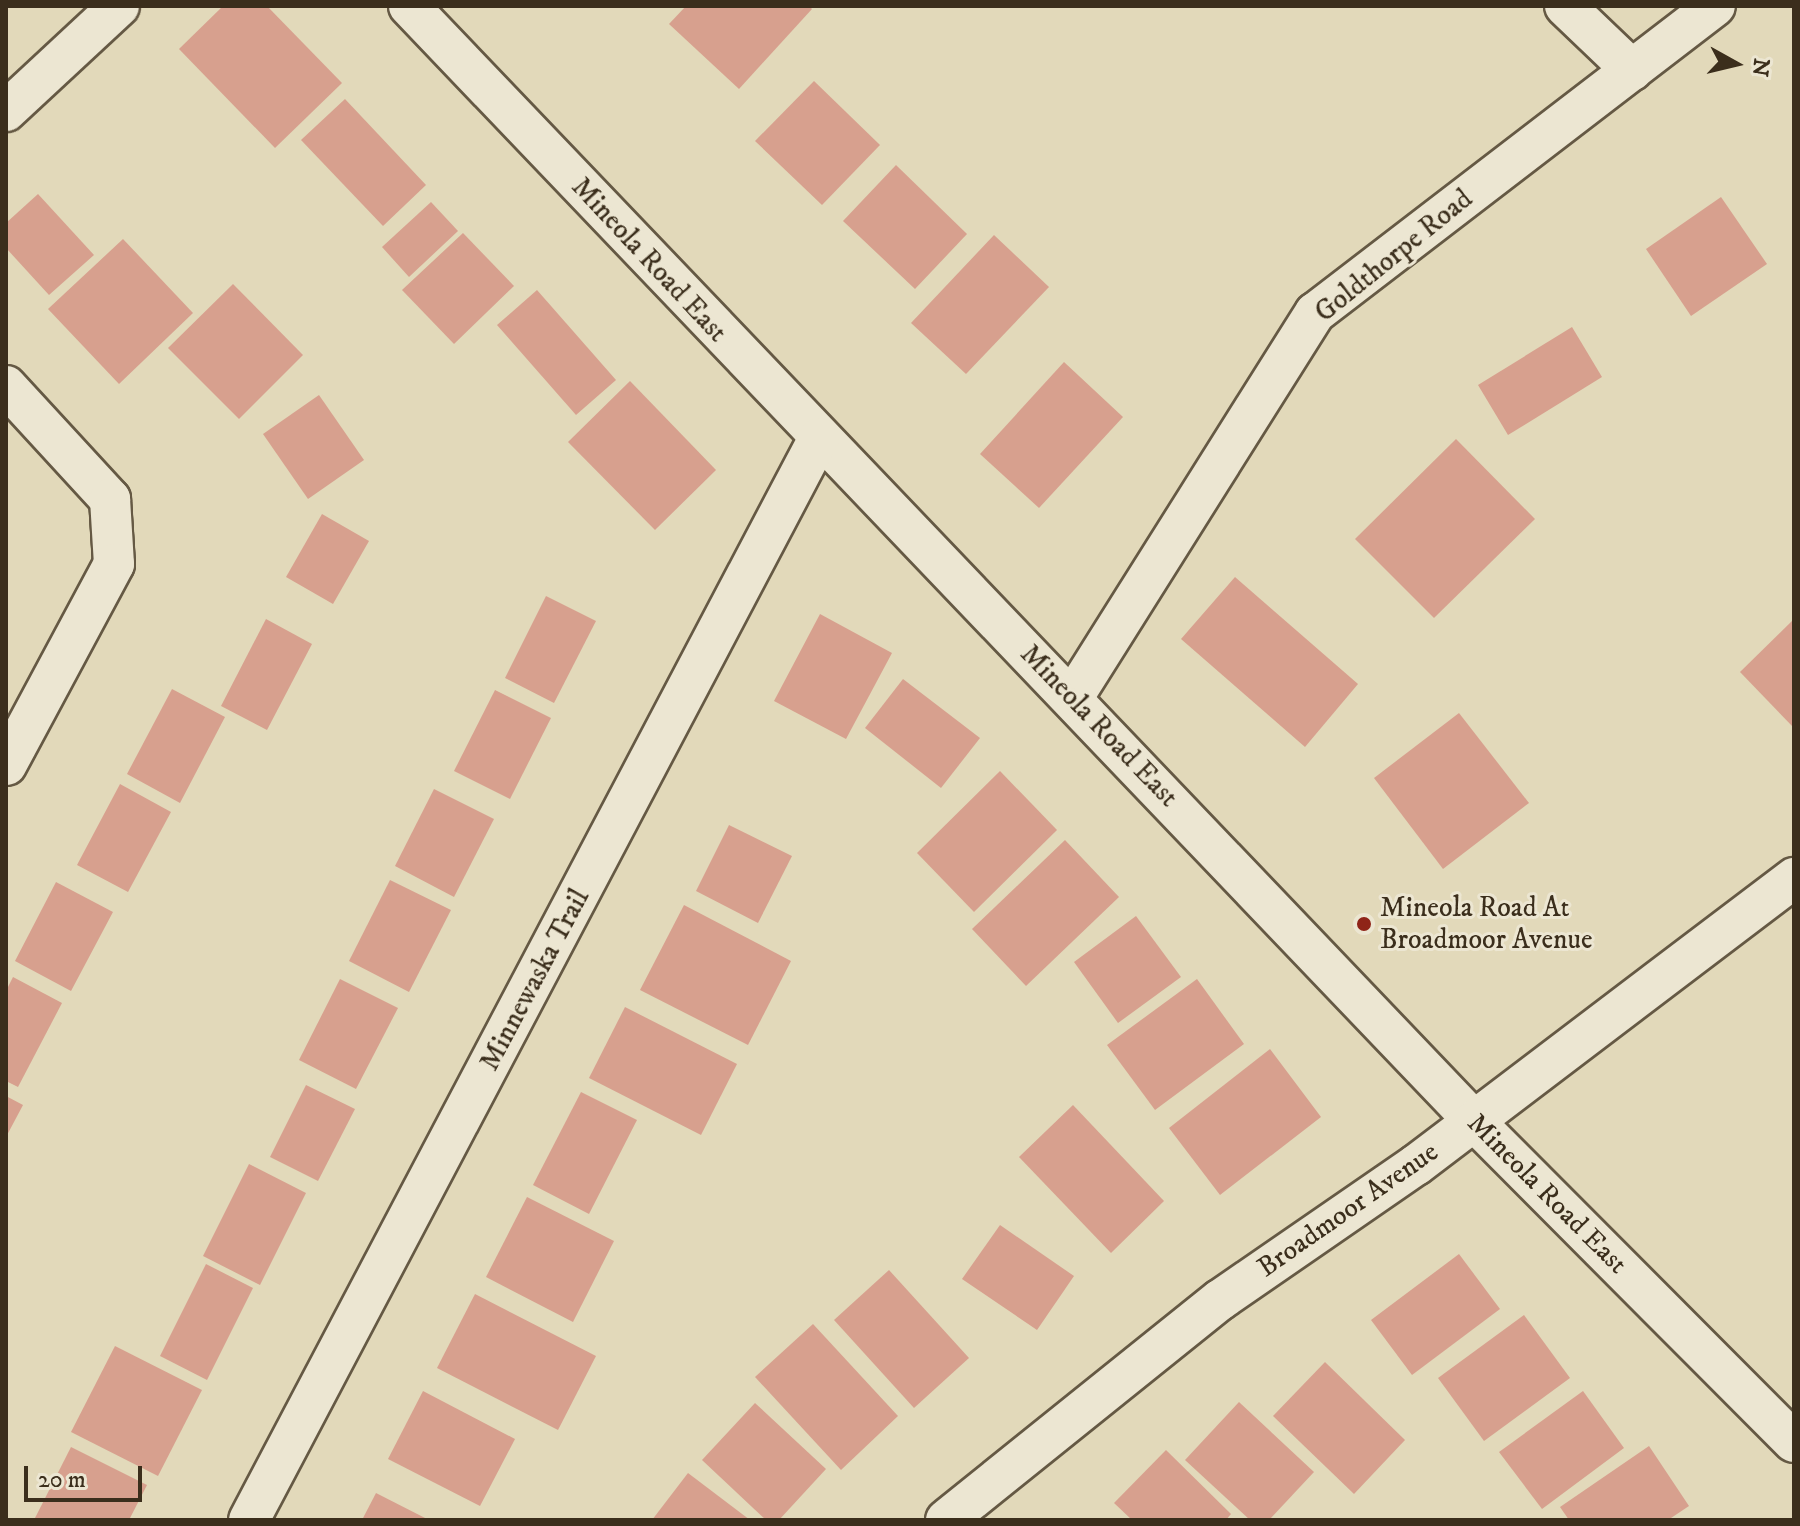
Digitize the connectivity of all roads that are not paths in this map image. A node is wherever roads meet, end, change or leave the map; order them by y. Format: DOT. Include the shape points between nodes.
graph roads {
  1 [pos="119,6"];
  2 [pos="409,6"];
  3 [pos="1565,6"];
  4 [pos="1715,6"];
  5 [pos="1632,70"];
  6 [pos="6,111"];
  7 [pos="6,386"];
  8 [pos="819,438"];
  9 [pos="1073,697"];
  10 [pos="6,765"];
  11 [pos="1794,878"];
  12 [pos="1474,1121"];
  13 [pos="1794,1442"];
  14 [pos="249,1520"];
  15 [pos="946,1520"];
  1 -- 6 [label="street"];
  2 -- 8 [label="street, Mineola Road East"];
  3 -- 5 [label="street"];
  4 -- 5 [label="street, Goldthorpe Road"];
  5 -- 9 [label="street, Goldthorpe Road" via="1315,313"];
  7 -- 10 [label="street" via="110,499 114,564"];
  8 -- 9 [label="street, Mineola Road East"];
  8 -- 14 [label="street, Minnewaska Trail"];
  9 -- 12 [label="street, Mineola Road East"];
  11 -- 12 [label="street, Broadmoor Avenue"];
  12 -- 13 [label="street, Mineola Road East"];
  12 -- 15 [label="street, Broadmoor Avenue" via="1220,1300"];
}
